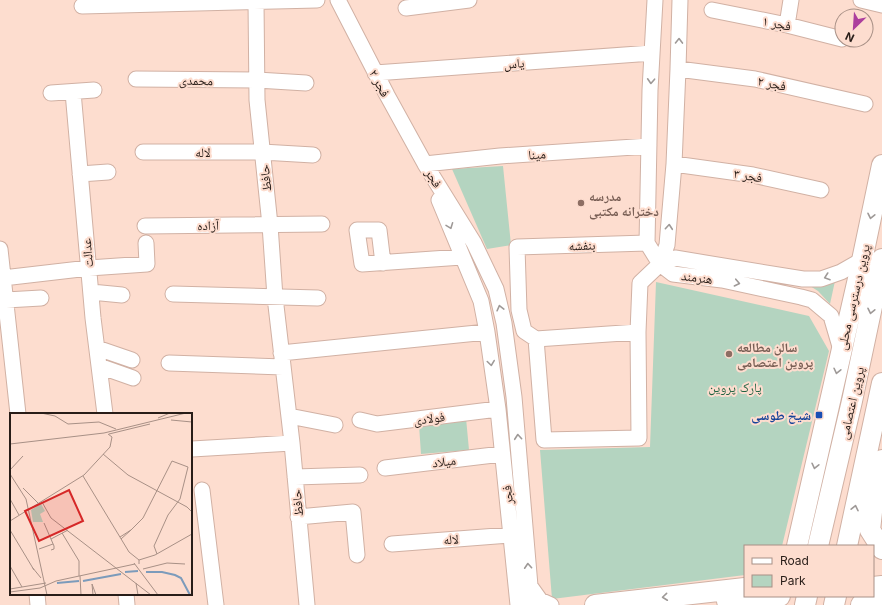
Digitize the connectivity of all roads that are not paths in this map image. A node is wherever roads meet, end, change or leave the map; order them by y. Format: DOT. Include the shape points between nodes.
graph roads {
  1 [pos="317,0"];
  2 [pos="338,0"];
  3 [pos="469,0"];
  4 [pos="655,0"];
  5 [pos="680,0"];
  6 [pos="791,0"];
  7 [pos="861,0"];
  8 [pos="256,2"];
  9 [pos="882,5"];
  10 [pos="82,6"];
  11 [pos="406,8"];
  12 [pos="712,10"];
  13 [pos="787,25"];
  14 [pos="834,37"];
  15 [pos="652,53"];
  16 [pos="678,69"];
  17 [pos="375,73"];
  18 [pos="136,79"];
  19 [pos="257,80"];
  20 [pos="306,83"];
  21 [pos="94,90"];
  22 [pos="73,92"];
  23 [pos="52,93"];
  24 [pos="865,104"];
  25 [pos="649,146"];
  26 [pos="143,152"];
  27 [pos="262,152"];
  28 [pos="313,155"];
  29 [pos="425,164"];
  30 [pos="674,164"];
  31 [pos="882,165"];
  32 [pos="108,172"];
  33 [pos="80,174"];
  34 [pos="821,190"];
  35 [pos="322,224"];
  36 [pos="270,225"];
  37 [pos="145,226"];
  38 [pos="146,243"];
  39 [pos="647,243"];
  40 [pos="0,249"];
  41 [pos="462,257"];
  42 [pos="882,259"];
  43 [pos="862,260"];
  44 [pos="383,263"];
  45 [pos="660,264"];
  46 [pos="89,268"];
  47 [pos="3,278"];
  48 [pos="803,280"];
  49 [pos="91,292"];
  50 [pos="173,294"];
  51 [pos="122,295"];
  52 [pos="801,296"];
  53 [pos="275,297"];
  54 [pos="40,298"];
  55 [pos="318,298"];
  56 [pos="6,300"];
  57 [pos="487,332"];
  58 [pos="638,332"];
  59 [pos="536,339"];
  60 [pos="97,348"];
  61 [pos="841,350"];
  62 [pos="132,360"];
  63 [pos="282,360"];
  64 [pos="169,363"];
  65 [pos="99,366"];
  66 [pos="133,378"];
  67 [pos="882,383"];
  68 [pos="852,401"];
  69 [pos="498,409"];
  70 [pos="18,413"];
  71 [pos="105,413"];
  72 [pos="289,416"];
  73 [pos="360,420"];
  74 [pos="877,424"];
  75 [pos="335,425"];
  76 [pos="824,428"];
  77 [pos="292,443"];
  78 [pos="192,449"];
  79 [pos="502,454"];
  80 [pos="881,463"];
  81 [pos="836,467"];
  82 [pos="385,468"];
  83 [pos="360,475"];
  84 [pos="295,477"];
  85 [pos="202,490"];
  86 [pos="298,516"];
  87 [pos="511,535"];
  88 [pos="392,544"];
  89 [pos="797,545"];
  90 [pos="818,545"];
  91 [pos="846,545"];
  92 [pos="882,548"];
  93 [pos="357,555"];
  94 [pos="523,587"];
  95 [pos="37,595"];
  96 [pos="126,595"];
  97 [pos="762,597"];
  98 [pos="868,597"];
  99 [pos="744,598"];
  100 [pos="38,605"];
  101 [pos="127,605"];
  102 [pos="216,605"];
  103 [pos="307,605"];
  104 [pos="510,605"];
  105 [pos="518,605"];
  106 [pos="533,605"];
  107 [pos="551,605"];
  108 [pos="595,605"];
  109 [pos="689,605"];
  110 [pos="861,605"];
  1 -- 8 [label="street"];
  2 -- 17 [label="street, فجر ۲"];
  3 -- 11 [label="street"];
  4 -- 15 [label="street"];
  16 -- 5 [label="street, one-way"];
  6 -- 13 [label="street"];
  7 -- 9 [label="street"];
  8 -- 10 [label="street"];
  8 -- 19 [label="street, حافظ"];
  12 -- 13 [label="street, فجر ۱"];
  13 -- 14 [label="street, فجر ۱"];
  15 -- 17 [label="street, یاس"];
  15 -- 25 [label="street, one-way"];
  16 -- 24 [label="street, فجر ۲" via="755,79"];
  16 -- 30 [label="street"];
  17 -- 29 [label="street, فجر ۲"];
  18 -- 19 [label="street, محمدی"];
  19 -- 20 [label="street, محمدی"];
  19 -- 27 [label="street, حافظ"];
  21 -- 22 [label="street"];
  22 -- 23 [label="street"];
  22 -- 33 [label="street, عدالت"];
  25 -- 29 [label="street, مینا"];
  25 -- 39 [label="street"];
  26 -- 27 [label="street, لاله"];
  27 -- 28 [label="street"];
  27 -- 36 [label="street, حافظ"];
  29 -- 41 [label="street, فجر, one-way"];
  94 -- 29 [label="street, فجر, one-way" via="514,397 504,323 496,289 474,243"];
  30 -- 34 [label="street, فجر ۳" via="753,175"];
  45 -- 30 [label="street, one-way" via="667,245"];
  31 -- 43 [label="main road, پروین درسترسی محلی, one-way"];
  32 -- 33 [label="street"];
  33 -- 46 [label="street, عدالت"];
  35 -- 36 [label="street, آزاده"];
  36 -- 37 [label="street, آزاده"];
  36 -- 53 [label="street, حافظ"];
  38 -- 46 [label="street" via="147,264"];
  39 -- 45 [label="street"];
  39 -- 59 [label="street, بنفشه" via="517,247 519,310 524,331"];
  40 -- 47 [label="street"];
  41 -- 44 [label="street"];
  41 -- 57 [label="street, فجر" via="481,301"];
  42 -- 68 [label="main road, پروین اعتصامی, one-way"];
  43 -- 48 [label="street, هنرمند, one-way" via="841,272 821,279"];
  43 -- 61 [label="main road, پروین درسترسی محلی"];
  45 -- 48 [label="street, هنرمند" via="675,258"];
  45 -- 52 [label="street, هنرمند, one-way" via="673,274 722,280"];
  45 -- 58 [label="street" via="640,283"];
  46 -- 47 [label="street"];
  46 -- 49 [label="street, عدالت"];
  47 -- 56 [label="street"];
  48 -- 52 [label="street"];
  49 -- 51 [label="street"];
  49 -- 60 [label="street, عدالت"];
  50 -- 53 [label="street"];
  52 -- 61 [label="street, هنرمند" via="812,300 831,316"];
  53 -- 55 [label="street"];
  53 -- 63 [label="street, حافظ"];
  54 -- 56 [label="street"];
  56 -- 70 [label="street"];
  57 -- 63 [label="street"];
  57 -- 69 [label="street, فجر, one-way"];
  58 -- 59 [label="street"];
  58 -- 59 [label="street" via="639,438 544,440"];
  60 -- 62 [label="street"];
  60 -- 65 [label="street, عدالت"];
  61 -- 76 [label="main road, پروین درسترسی محلی, one-way"];
  63 -- 64 [label="street"];
  63 -- 72 [label="street, حافظ"];
  65 -- 66 [label="street"];
  65 -- 71 [label="street, عدالت"];
  67 -- 74 [label="main road, پروین اعتصامی"];
  68 -- 76 [label="main road"];
  68 -- 81 [label="main road, پروین اعتصامی"];
  69 -- 73 [label="street, فولادی" via="377,424"];
  69 -- 79 [label="street, فجر"];
  72 -- 75 [label="street"];
  72 -- 77 [label="street, حافظ"];
  74 -- 80 [label="main road"];
  91 -- 74 [label="main road, پروین اعتصامی, one-way"];
  76 -- 81 [label="main road"];
  76 -- 89 [label="main road, پروین درسترسی محلی, one-way"];
  77 -- 78 [label="street"];
  77 -- 84 [label="street, حافظ"];
  79 -- 82 [label="street, میلاد"];
  79 -- 87 [label="street, فجر"];
  80 -- 92 [label="main road" via="870,530"];
  81 -- 90 [label="main road, پروین اعتصامی"];
  83 -- 84 [label="street"];
  84 -- 86 [label="street, حافظ"];
  85 -- 102 [label="street"];
  86 -- 93 [label="street" via="353,512"];
  86 -- 103 [label="street, حافظ"];
  87 -- 88 [label="street, لاله"];
  87 -- 94 [label="street, فجر"];
  94 -- 104 [label="street"];
  94 -- 105 [label="street, فجر"];
  94 -- 106 [label="street, فجر"];
  94 -- 107 [label="street"];
  95 -- 100 [label="street"];
  96 -- 101 [label="street"];
  97 -- 99 [label="main road"];
  98 -- 110 [label="main road"];
  99 -- 108 [label="main road, one-way"];
  99 -- 109 [label="main road"];
}
